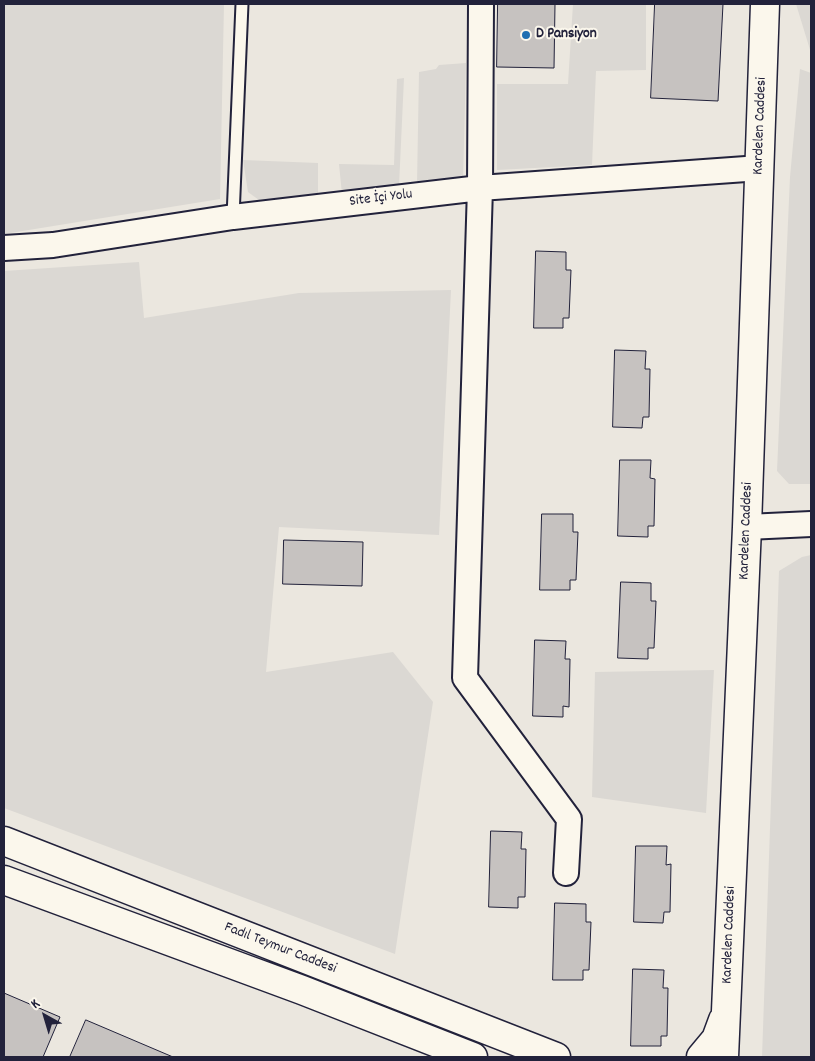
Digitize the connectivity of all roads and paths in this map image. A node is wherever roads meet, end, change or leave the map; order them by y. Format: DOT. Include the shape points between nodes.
graph roads {
  1 [pos="242,4"];
  2 [pos="481,4"];
  3 [pos="765,4"];
  4 [pos="760,168"];
  5 [pos="480,188"];
  6 [pos="234,217"];
  7 [pos="4,248"];
  8 [pos="811,524"];
  9 [pos="747,528"];
  10 [pos="4,841"];
  11 [pos="566,873"];
  12 [pos="4,880"];
  13 [pos="727,1009"];
  14 [pos="473,1057"];
  15 [pos="556,1057"];
  16 [pos="701,1057"];
  17 [pos="724,1057"];
  1 -- 6 [label="lane"];
  2 -- 5 [label="street"];
  3 -- 4 [label="street, Kardelen Caddesi"];
  4 -- 5 [label="street, Site İçi Yolu"];
  4 -- 9 [label="street, Kardelen Caddesi"];
  5 -- 6 [label="street, Site İçi Yolu"];
  5 -- 11 [label="street" via="465,678 569,819"];
  6 -- 7 [label="street, Site İçi Yolu" via="53,245"];
  8 -- 9 [label="street"];
  9 -- 13 [label="street, Kardelen Caddesi"];
  10 -- 15 [label="street, Fadıl Teymur Caddesi"];
  12 -- 14 [label="street, Fadıl Teymur Caddesi"];
  13 -- 16 [label="street" via="716,1039"];
  13 -- 17 [label="street, Kardelen Caddesi"];
}
